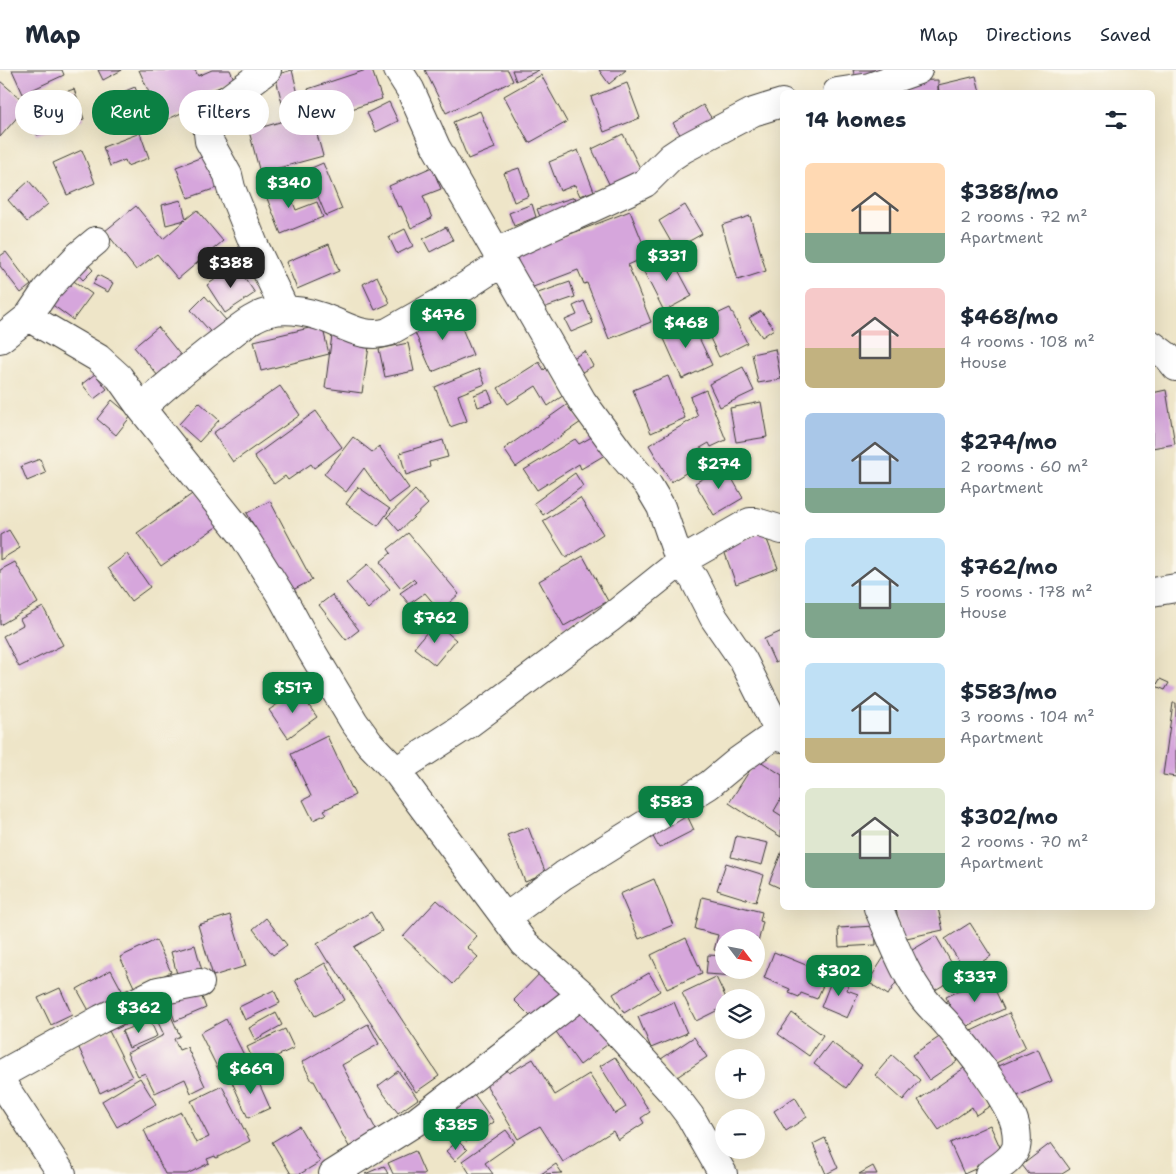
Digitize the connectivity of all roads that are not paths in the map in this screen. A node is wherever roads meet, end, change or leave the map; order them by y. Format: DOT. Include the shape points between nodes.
graph roads {
  1 [pos="267,70"];
  2 [pos="398,70"];
  3 [pos="918,70"];
  4 [pos="850,90"];
  5 [pos="780,104"];
  6 [pos="96,241"];
  7 [pos="498,257"];
  8 [pos="285,310"];
  9 [pos="28,317"];
  10 [pos="0,338"];
  11 [pos="1155,347"];
  12 [pos="1176,367"];
  13 [pos="142,408"];
  14 [pos="780,529"];
  15 [pos="680,562"];
  16 [pos="1176,588"];
  17 [pos="1155,592"];
  18 [pos="780,733"];
  19 [pos="780,736"];
  20 [pos="396,771"];
  21 [pos="879,910"];
  22 [pos="506,918"];
  23 [pos="200,983"];
  24 [pos="582,994"];
  25 [pos="0,1075"];
  26 [pos="0,1080"];
  27 [pos="62,1174"];
  28 [pos="333,1174"];
  29 [pos="723,1174"];
  30 [pos="989,1174"];
  1 -- 8 [label="street" via="216,108 207,124 209,141 228,175 254,245"];
  2 -- 7 [label="street" via="436,147"];
  3 -- 4 [label="street" via="870,87"];
  5 -- 7 [label="street" via="753,112 683,149 670,157 645,183"];
  6 -- 9 [label="street" via="47,289"];
  7 -- 8 [label="street" via="443,301 381,334 364,334 323,317"];
  7 -- 15 [label="street" via="582,402 648,485 661,507"];
  8 -- 13 [label="street" via="268,312 250,321 202,356"];
  9 -- 10 [label="street"];
  9 -- 13 [label="street" via="98,358 119,377"];
  11 -- 12 [label="street"];
  13 -- 20 [label="street" via="243,536 354,722"];
  14 -- 15 [label="street" via="750,522"];
  15 -- 18 [label="street" via="694,579 714,618 743,660"];
  15 -- 20 [label="street" via="610,619 482,714"];
  16 -- 17 [label="street"];
  19 -- 22 [label="street" via="564,875"];
  20 -- 22 [label="street"];
  21 -- 30 [label="street" via="924,1000 994,1085 1014,1120 1016,1147 1005,1163"];
  22 -- 24 [label="street" via="524,943"];
  23 -- 25 [label="street" via="158,991"];
  24 -- 28 [label="street" via="417,1122"];
  24 -- 29 [label="street" via="671,1091 690,1116"];
  26 -- 27 [label="street"];
}
